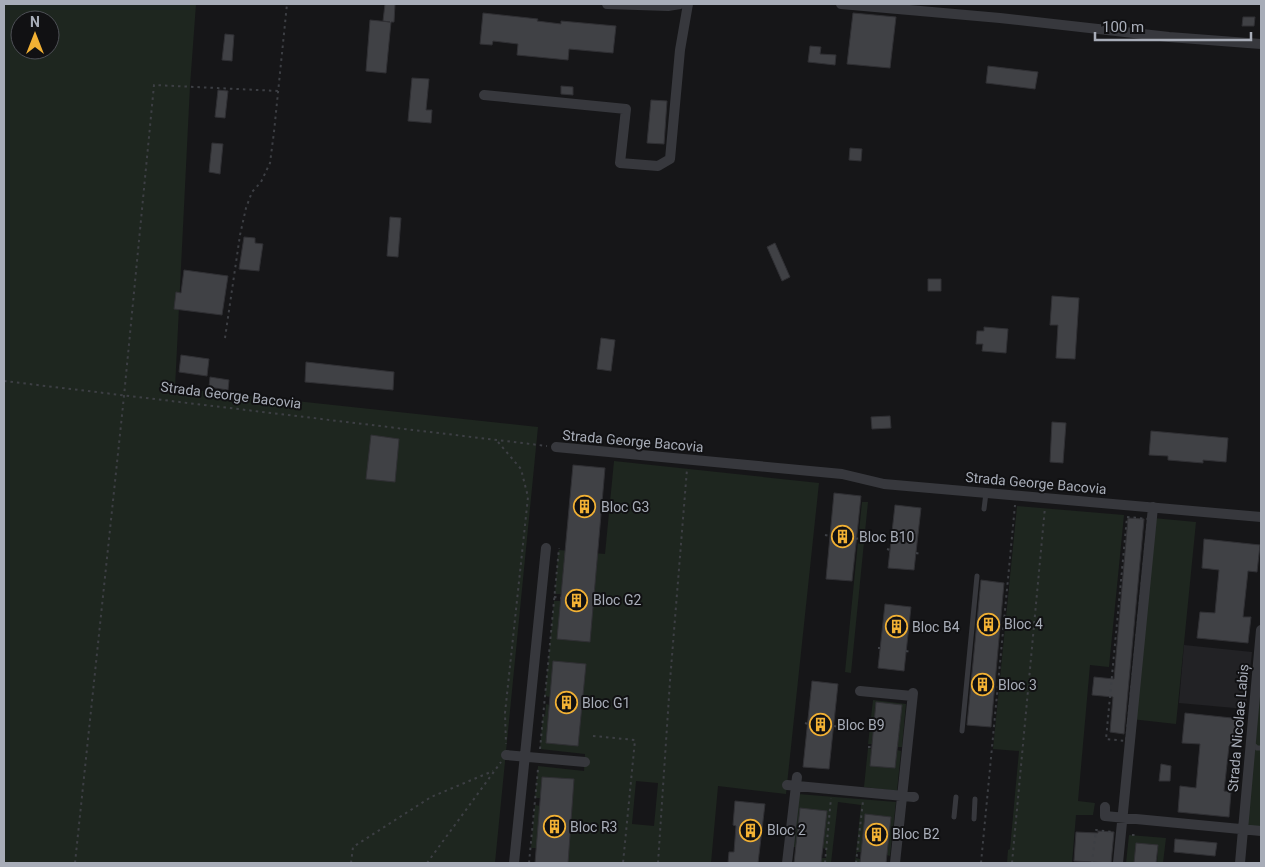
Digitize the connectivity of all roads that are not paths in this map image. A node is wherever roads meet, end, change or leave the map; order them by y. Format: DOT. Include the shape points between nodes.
graph roads {
  1 [pos="607,4"];
  2 [pos="680,4"];
  3 [pos="688,4"];
  4 [pos="841,4"];
  5 [pos="651,5"];
  6 [pos="1261,44"];
  7 [pos="484,95"];
  8 [pos="556,447"];
  9 [pos="986,493"];
  10 [pos="1153,507"];
  11 [pos="984,510"];
  12 [pos="1261,517"];
  13 [pos="546,548"];
  14 [pos="977,576"];
  15 [pos="1261,630"];
  16 [pos="860,691"];
  17 [pos="962,731"];
  18 [pos="1250,742"];
  19 [pos="1261,748"];
  20 [pos="506,754"];
  21 [pos="524,756"];
  22 [pos="584,762"];
  23 [pos="902,796"];
  24 [pos="914,797"];
  25 [pos="956,797"];
  26 [pos="975,799"];
  27 [pos="1105,807"];
  28 [pos="954,817"];
  29 [pos="1123,818"];
  30 [pos="974,819"];
  31 [pos="1243,830"];
  32 [pos="1261,831"];
  33 [pos="514,863"];
  34 [pos="788,863"];
  35 [pos="895,863"];
  36 [pos="1118,863"];
  37 [pos="1240,863"];
  1 -- 5 [label="street"];
  2 -- 5 [label="street"];
  3 -- 7 [label="street" via="680,50 670,159 658,166 620,163 626,109"];
  4 -- 6 [label="street"];
  8 -- 9 [label="street, Strada George Bacovia" via="842,474 884,484"];
  9 -- 10 [label="street, Strada George Bacovia"];
  9 -- 11 [label="lane"];
  10 -- 12 [label="street, Strada George Bacovia"];
  10 -- 29 [label="street"];
  13 -- 21 [label="street"];
  14 -- 17 [label="lane"];
  15 -- 18 [label="street, Strada Nicolae Labiș"];
  16 -- 23 [label="street" via="913,695"];
  18 -- 19 [label="lane"];
  18 -- 31 [label="street, Strada Nicolae Labiș"];
  20 -- 21 [label="street"];
  21 -- 22 [label="street"];
  21 -- 33 [label="street"];
  23 -- 24 [label="street"];
  23 -- 34 [label="street" via="793,783"];
  23 -- 35 [label="street"];
  25 -- 28 [label="lane"];
  26 -- 30 [label="lane"];
  27 -- 29 [label="street" via="1105,816"];
  29 -- 31 [label="street"];
  29 -- 36 [label="street"];
  31 -- 32 [label="street"];
  31 -- 37 [label="street, Strada Nicolae Labiș"];
}
